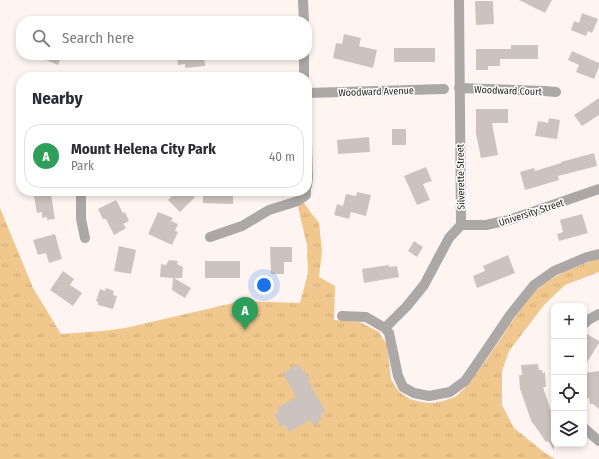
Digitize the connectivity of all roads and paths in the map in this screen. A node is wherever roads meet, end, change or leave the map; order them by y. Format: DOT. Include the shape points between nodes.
graph roads {
  1 [pos="303,0"];
  2 [pos="459,0"];
  3 [pos="304,16"];
  4 [pos="304,60"];
  5 [pos="304,72"];
  6 [pos="459,88"];
  7 [pos="444,90"];
  8 [pos="556,92"];
  9 [pos="312,93"];
  10 [pos="599,189"];
  11 [pos="81,196"];
  12 [pos="302,196"];
  13 [pos="461,225"];
  14 [pos="210,236"];
  15 [pos="85,238"];
  16 [pos="599,254"];
  17 [pos="599,314"];
  18 [pos="342,316"];
  19 [pos="587,321"];
  20 [pos="385,328"];
  21 [pos="587,430"];
  22 [pos="599,440"];
  1 -- 3 [label="street"];
  2 -- 6 [label="street, Silverette Street"];
  4 -- 5 [label="street"];
  6 -- 8 [label="street, Woodward Court"];
  6 -- 13 [label="street, Silverette Street"];
  7 -- 9 [label="street, Woodward Avenue"];
  10 -- 13 [label="street, University Street" via="509,220 486,225"];
  11 -- 15 [label="street" via="81,220"];
  12 -- 14 [label="street" via="298,201 269,210 242,226"];
  13 -- 20 [label="street" via="449,238 424,284"];
  16 -- 20 [label="street" via="554,271 534,285 465,380 450,392 429,396 402,387 389,333"];
  17 -- 19 [label="street"];
  18 -- 20 [label="street" via="366,317"];
  21 -- 22 [label="street"];
}
